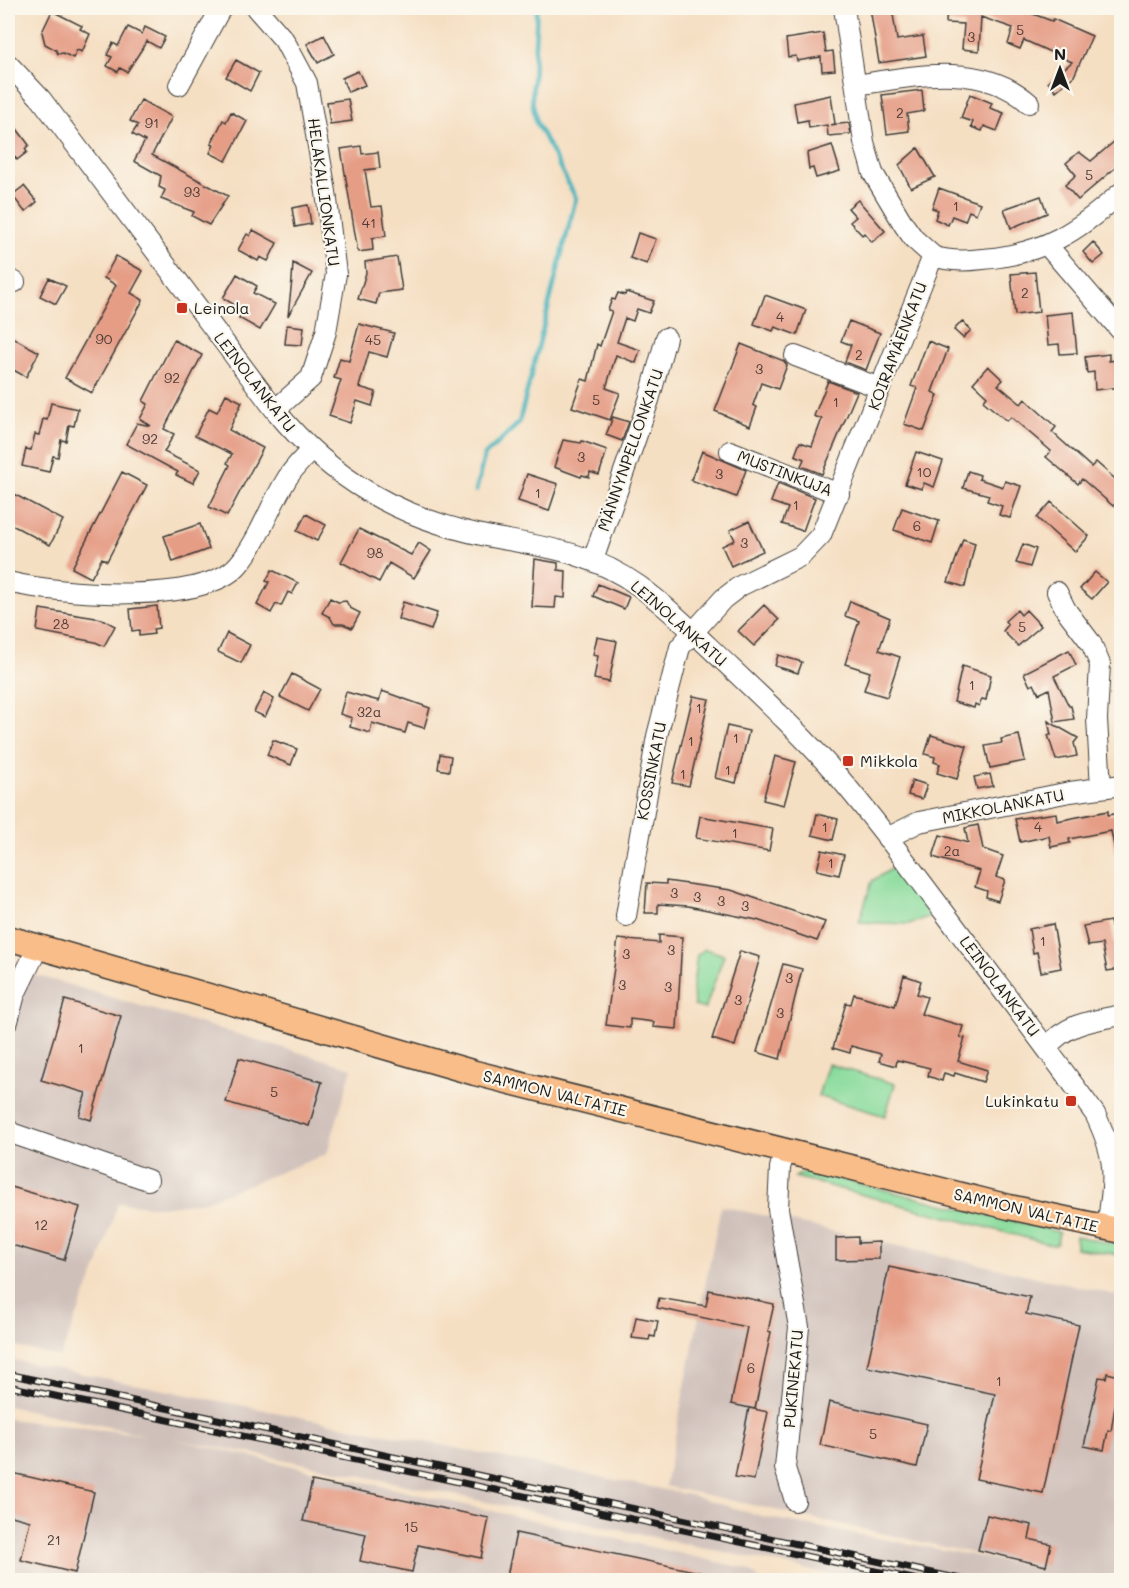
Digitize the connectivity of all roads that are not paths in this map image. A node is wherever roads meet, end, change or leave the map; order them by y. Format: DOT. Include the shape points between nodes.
graph roads {
  1 [pos="221,8"];
  2 [pos="256,8"];
  3 [pos="844,8"];
  4 [pos="8,64"];
  5 [pos="179,85"];
  6 [pos="857,85"];
  7 [pos="1029,103"];
  8 [pos="1122,192"];
  9 [pos="1047,245"];
  10 [pos="933,256"];
  11 [pos="1122,332"];
  12 [pos="666,338"];
  13 [pos="795,356"];
  14 [pos="880,388"];
  15 [pos="275,410"];
  16 [pos="311,450"];
  17 [pos="730,452"];
  18 [pos="839,494"];
  19 [pos="593,560"];
  20 [pos="8,582"];
  21 [pos="1057,592"];
  22 [pos="692,632"];
  23 [pos="1122,785"];
  24 [pos="1101,788"];
  25 [pos="887,838"];
  26 [pos="626,916"];
  27 [pos="8,938"];
  28 [pos="38,947"];
  29 [pos="1122,1015"];
  30 [pos="8,1021"];
  31 [pos="1047,1048"];
  32 [pos="8,1129"];
  33 [pos="785,1150"];
  34 [pos="148,1180"];
  35 [pos="1114,1229"];
  36 [pos="795,1501"];
  1 -- 5 [label="street"];
  2 -- 15 [label="street, HELAKALLIONKATU" via="293,54 308,83 336,273 326,332 311,378"];
  3 -- 6 [label="street"];
  4 -- 15 [label="street, LEINOLANKATU" via="41,99"];
  6 -- 7 [label="street" via="955,75 991,81"];
  6 -- 10 [label="street" via="864,142 873,173 914,239"];
  8 -- 9 [label="street" via="1083,225"];
  9 -- 10 [label="street" via="996,258 948,260"];
  9 -- 11 [label="street"];
  10 -- 14 [label="street, KOIRAMÄENKATU"];
  12 -- 19 [label="street, MÄNNYNPELLONKATU" via="650,400"];
  13 -- 14 [label="street"];
  14 -- 18 [label="street, KOIRAMÄENKATU"];
  15 -- 16 [label="street, LEINOLANKATU"];
  16 -- 19 [label="street, LEINOLANKATU" via="352,483 400,510 444,526 563,549"];
  16 -- 20 [label="street" via="286,479 244,558 222,578 182,588 111,595"];
  17 -- 18 [label="street, MUSTINKUJA"];
  18 -- 22 [label="street, KOIRAMÄENKATU" via="821,535 809,550 740,586 723,598"];
  19 -- 22 [label="street, LEINOLANKATU" via="639,586"];
  21 -- 24 [label="street" via="1065,610 1091,643 1100,664 1097,719"];
  22 -- 25 [label="street, LEINOLANKATU" via="803,739"];
  22 -- 26 [label="street, KOSSINKATU" via="680,647 668,688"];
  23 -- 24 [label="street, MIKKOLANKATU"];
  24 -- 25 [label="street, MIKKOLANKATU" via="919,822"];
  25 -- 31 [label="street, LEINOLANKATU"];
  27 -- 28 [label="main road, SAMMON VALTATIE"];
  28 -- 30 [label="street" via="15,994"];
  28 -- 33 [label="main road, SAMMON VALTATIE" via="475,1073"];
  29 -- 31 [label="street" via="1079,1023 1058,1034"];
  31 -- 35 [label="street, LEINOLANKATU" via="1095,1114 1109,1142"];
  32 -- 34 [label="street"];
  33 -- 35 [label="main road, SAMMON VALTATIE" via="1072,1223"];
  33 -- 36 [label="street, PUKINEKATU" via="778,1209 799,1327 785,1468"];
}
